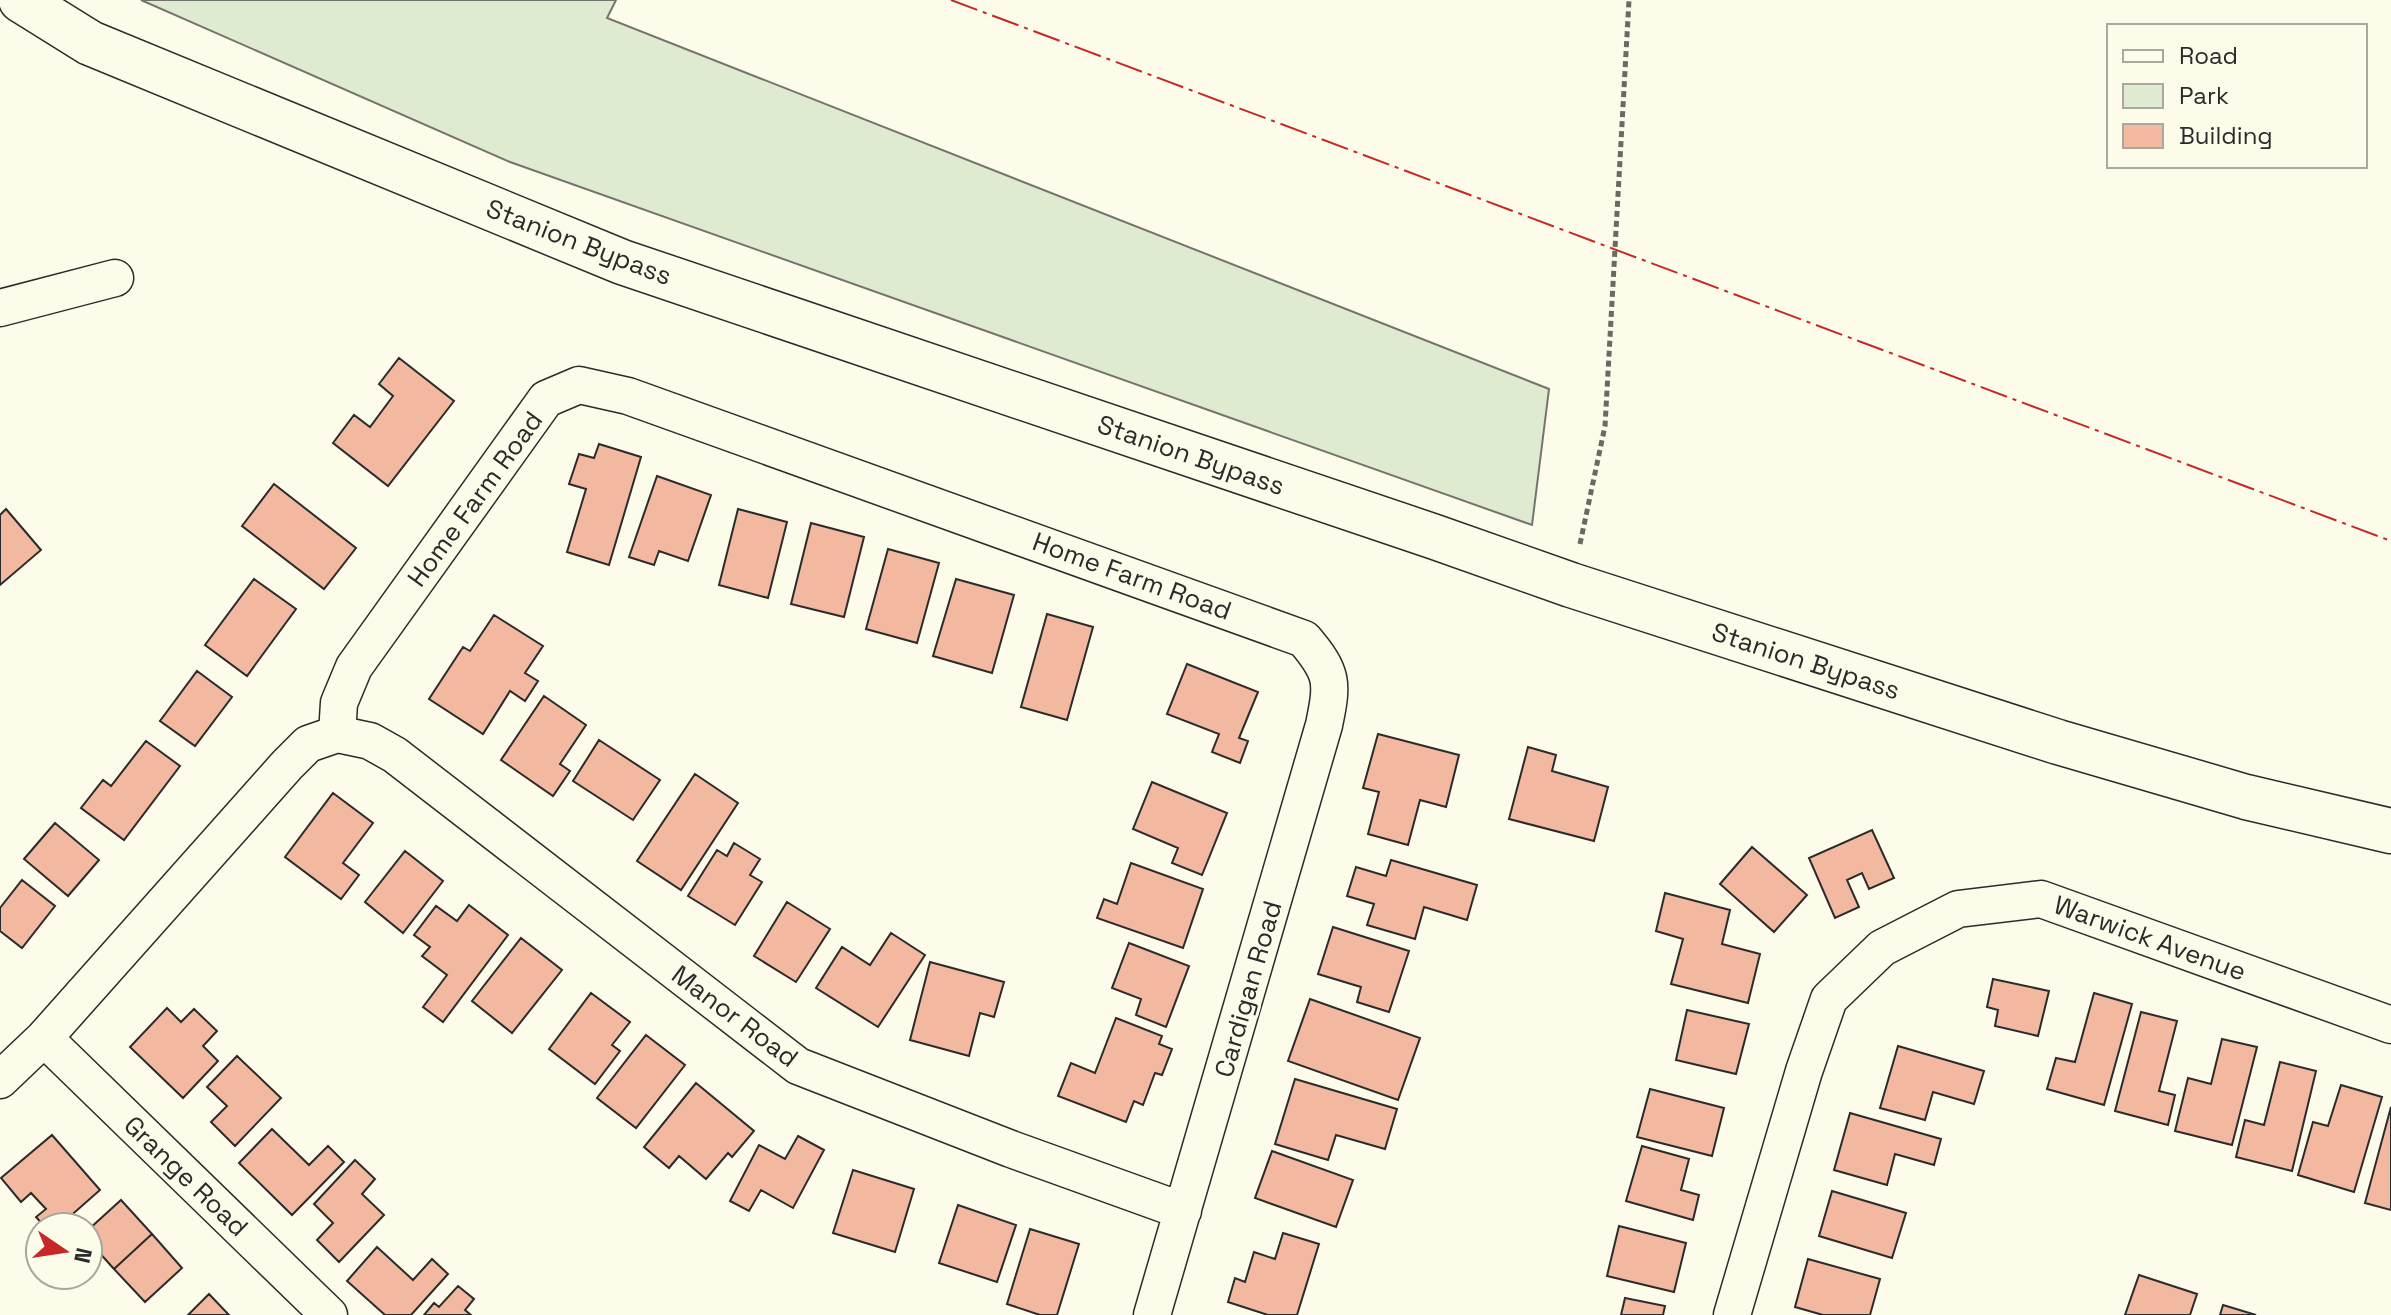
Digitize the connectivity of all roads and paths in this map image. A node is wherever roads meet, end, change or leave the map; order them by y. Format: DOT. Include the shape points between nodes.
graph roads {
  1 [pos="21,0"];
  2 [pos="1629,0"];
  3 [pos="115,278"];
  4 [pos="0,308"];
  5 [pos="1571,585"];
  6 [pos="1323,662"];
  7 [pos="337,734"];
  8 [pos="2391,831"];
  9 [pos="2391,1025"];
  10 [pos="44,1038"];
  11 [pos="0,1080"];
  12 [pos="1183,1211"];
  13 [pos="329,1315"];
  14 [pos="1152,1315"];
  15 [pos="1732,1315"];
  1 -- 5 [label="main road, Stanion Bypass" via="90,43 622,262"];
  2 -- 5 [label="path" via="1605,426"];
  3 -- 4 [label="street"];
  5 -- 8 [label="main road, Stanion Bypass" via="2058,742 2246,797"];
  6 -- 7 [label="street, Home Farm Road" via="1304,639 1277,628 628,396 579,385 546,399 354,667 339,703"];
  6 -- 12 [label="street, Cardigan Road" via="1331,693 1324,725"];
  7 -- 10 [label="street" via="308,744 287,765"];
  7 -- 12 [label="street, Manor Road" via="370,741 395,755 798,1066"];
  9 -- 15 [label="street, Warwick Avenue" via="2041,899 1958,909 1882,948 1829,999"];
  10 -- 11 [label="street"];
  10 -- 13 [label="street, Grange Road"];
  12 -- 14 [label="street, Cardigan Road"];
}
